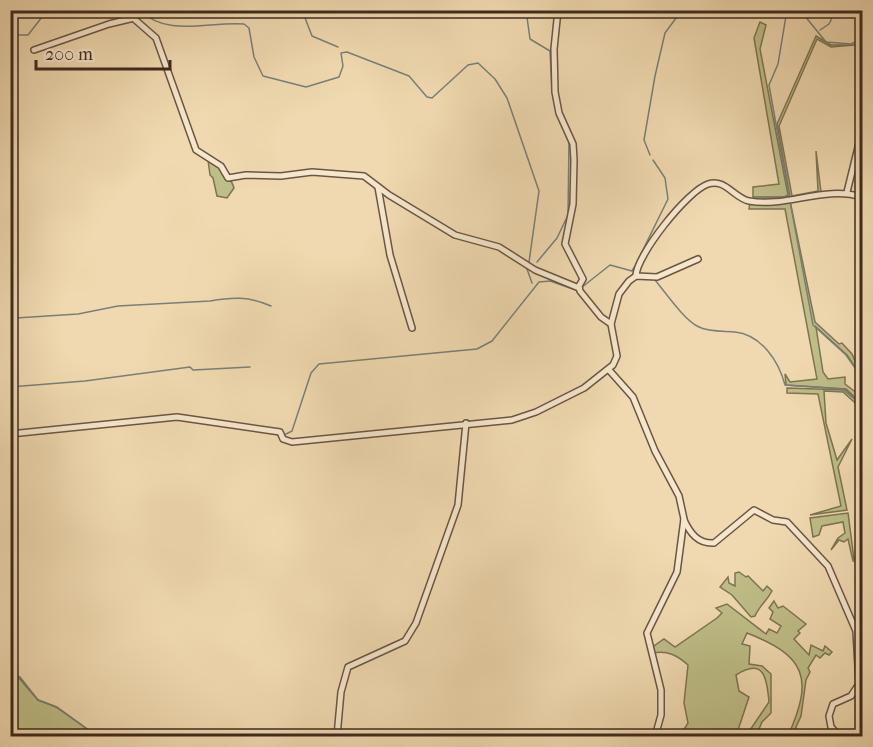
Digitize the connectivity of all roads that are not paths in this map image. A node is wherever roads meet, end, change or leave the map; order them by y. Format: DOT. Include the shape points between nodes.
graph roads {
  1 [pos="124,10"];
  2 [pos="558,10"];
  3 [pos="134,18"];
  4 [pos="34,50"];
  5 [pos="862,131"];
  6 [pos="378,188"];
  7 [pos="847,192"];
  8 [pos="862,197"];
  9 [pos="698,259"];
  10 [pos="636,276"];
  11 [pos="579,288"];
  12 [pos="611,324"];
  13 [pos="412,328"];
  14 [pos="609,370"];
  15 [pos="466,423"];
  16 [pos="10,434"];
  17 [pos="684,519"];
  18 [pos="656,733"];
  19 [pos="337,736"];
  20 [pos="839,736"];
  1 -- 3 [label="street"];
  2 -- 11 [label="street" via="555,92 558,113 572,141 574,160 573,204 565,244 583,279"];
  3 -- 4 [label="street"];
  3 -- 6 [label="street" via="156,38 196,150 221,166 228,178 312,172 358,175"];
  5 -- 7 [label="street"];
  6 -- 11 [label="street" via="455,235 499,247 535,270"];
  6 -- 13 [label="street" via="390,255"];
  7 -- 8 [label="street"];
  7 -- 10 [label="street" via="751,201 726,186 708,184 688,197 664,225"];
  9 -- 10 [label="street" via="657,277"];
  10 -- 12 [label="street" via="621,290"];
  11 -- 12 [label="street"];
  12 -- 14 [label="street" via="617,356"];
  14 -- 15 [label="street" via="576,392 519,419"];
  14 -- 17 [label="street" via="633,397 679,496"];
  15 -- 16 [label="street" via="292,442 283,440 280,432 177,417"];
  15 -- 19 [label="street" via="458,505 416,623 405,641 348,667"];
  17 -- 18 [label="street" via="677,572 647,633 661,690"];
  17 -- 20 [label="street" via="695,537 714,543 754,510 787,522 828,566 856,631 858,653 857,688 830,711 831,727"];
}
